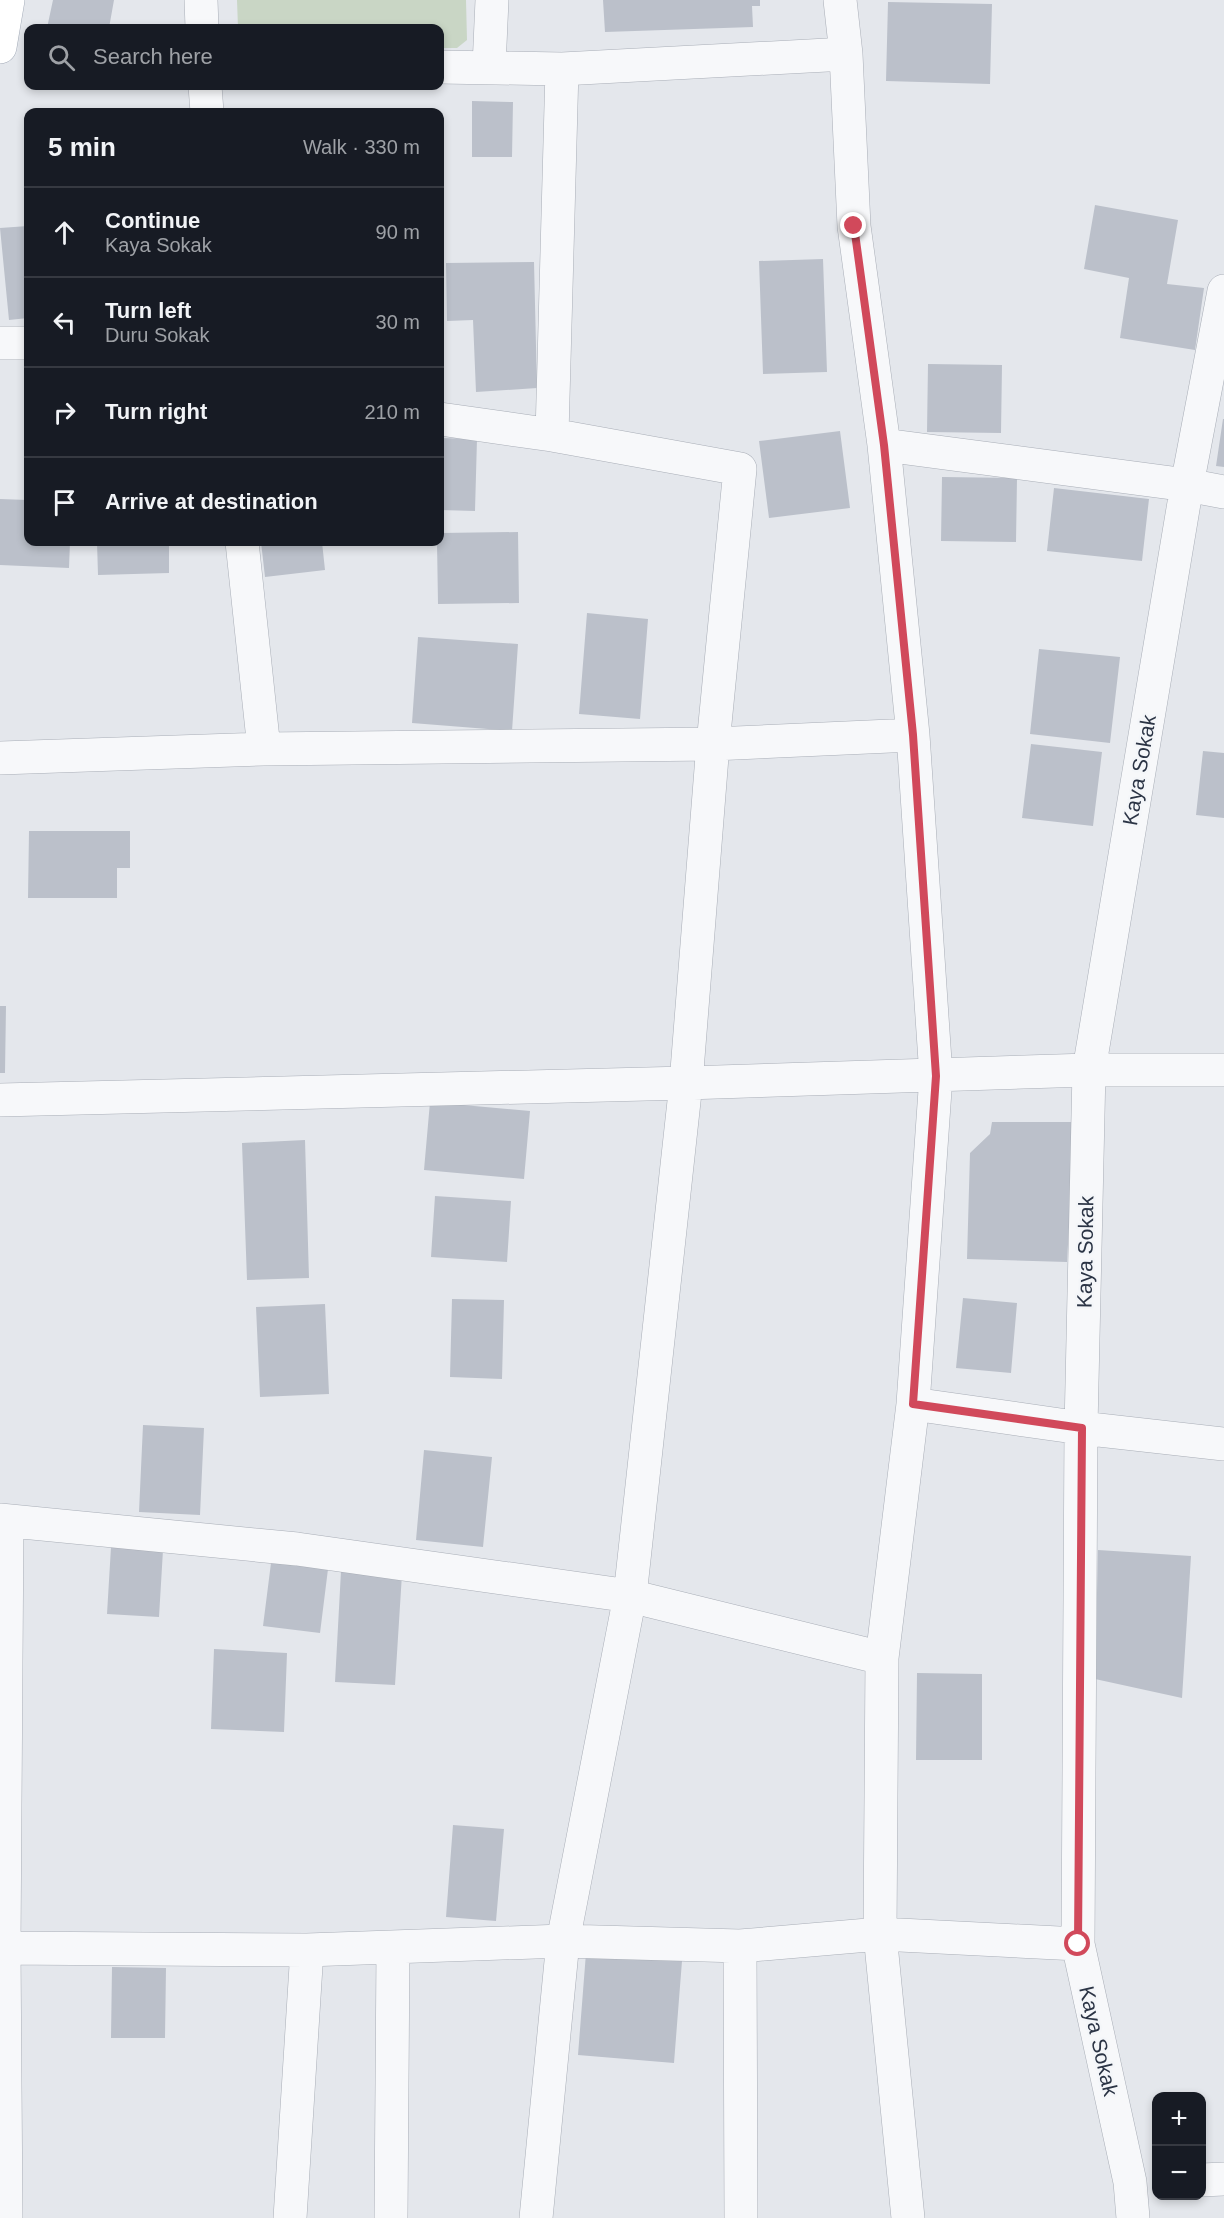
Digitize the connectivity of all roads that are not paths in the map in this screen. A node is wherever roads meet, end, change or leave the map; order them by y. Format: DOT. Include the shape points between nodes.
graph roads {
  1 [pos="8,0"];
  2 [pos="201,0"];
  3 [pos="492,0"];
  4 [pos="840,0"];
  5 [pos="202,24"];
  6 [pos="0,47"];
  7 [pos="846,54"];
  8 [pos="444,67"];
  9 [pos="489,67"];
  10 [pos="562,69"];
  11 [pos="205,90"];
  12 [pos="207,108"];
  13 [pos="1224,291"];
  14 [pos="0,343"];
  15 [pos="24,343"];
  16 [pos="444,420"];
  17 [pos="552,435"];
  18 [pos="884,445"];
  19 [pos="1187,485"];
  20 [pos="1224,492"];
  21 [pos="242,546"];
  22 [pos="913,735"];
  23 [pos="713,744"];
  24 [pos="264,749"];
  25 [pos="0,758"];
  26 [pos="1089,1070"];
  27 [pos="1224,1070"];
  28 [pos="936,1076"];
  29 [pos="686,1083"];
  30 [pos="0,1100"];
  31 [pos="913,1404"];
  32 [pos="1082,1428"];
  33 [pos="1224,1444"];
  34 [pos="4,1521"];
  35 [pos="630,1596"];
  36 [pos="882,1658"];
  37 [pos="880,1934"];
  38 [pos="563,1941"];
  39 [pos="1078,1944"];
  40 [pos="740,1946"];
  41 [pos="2,1948"];
  42 [pos="393,1949"];
  43 [pos="307,1950"];
  44 [pos="1224,2179"];
  45 [pos="1206,2180"];
  46 [pos="1143,2182"];
  47 [pos="6,2218"];
  48 [pos="290,2218"];
  49 [pos="391,2218"];
  50 [pos="536,2218"];
  51 [pos="741,2218"];
  52 [pos="908,2218"];
  53 [pos="1133,2218"];
  1 -- 6 [label="main road"];
  2 -- 5 [label="street"];
  3 -- 9 [label="street"];
  4 -- 7 [label="street"];
  7 -- 10 [label="street"];
  7 -- 18 [label="street" via="854,226"];
  8 -- 9 [label="street"];
  9 -- 10 [label="street"];
  10 -- 17 [label="street"];
  11 -- 12 [label="street"];
  13 -- 19 [label="street, Kaya Sokak"];
  14 -- 15 [label="street"];
  16 -- 17 [label="street"];
  17 -- 23 [label="street" via="740,469"];
  18 -- 19 [label="street"];
  18 -- 22 [label="street"];
  19 -- 20 [label="street"];
  19 -- 26 [label="street, Kaya Sokak"];
  21 -- 24 [label="street"];
  22 -- 23 [label="street"];
  22 -- 28 [label="street"];
  23 -- 24 [label="street"];
  23 -- 29 [label="street"];
  24 -- 25 [label="street"];
  26 -- 27 [label="street"];
  26 -- 28 [label="street"];
  26 -- 32 [label="street, Kaya Sokak"];
  28 -- 29 [label="street"];
  28 -- 31 [label="street"];
  29 -- 30 [label="street"];
  29 -- 35 [label="street"];
  31 -- 32 [label="street"];
  31 -- 36 [label="street"];
  32 -- 33 [label="street"];
  32 -- 39 [label="street, Kaya Sokak"];
  34 -- 35 [label="street" via="297,1549"];
  34 -- 41 [label="street"];
  35 -- 36 [label="street"];
  35 -- 38 [label="street"];
  36 -- 37 [label="street"];
  37 -- 39 [label="street"];
  37 -- 40 [label="street"];
  37 -- 52 [label="street"];
  38 -- 40 [label="street"];
  38 -- 42 [label="street"];
  38 -- 50 [label="street"];
  39 -- 46 [label="street, Kaya Sokak"];
  40 -- 51 [label="street"];
  41 -- 43 [label="street"];
  41 -- 47 [label="street"];
  42 -- 43 [label="street"];
  42 -- 49 [label="street"];
  43 -- 48 [label="street"];
  44 -- 45 [label="street"];
  46 -- 53 [label="street, Kaya Sokak"];
}
